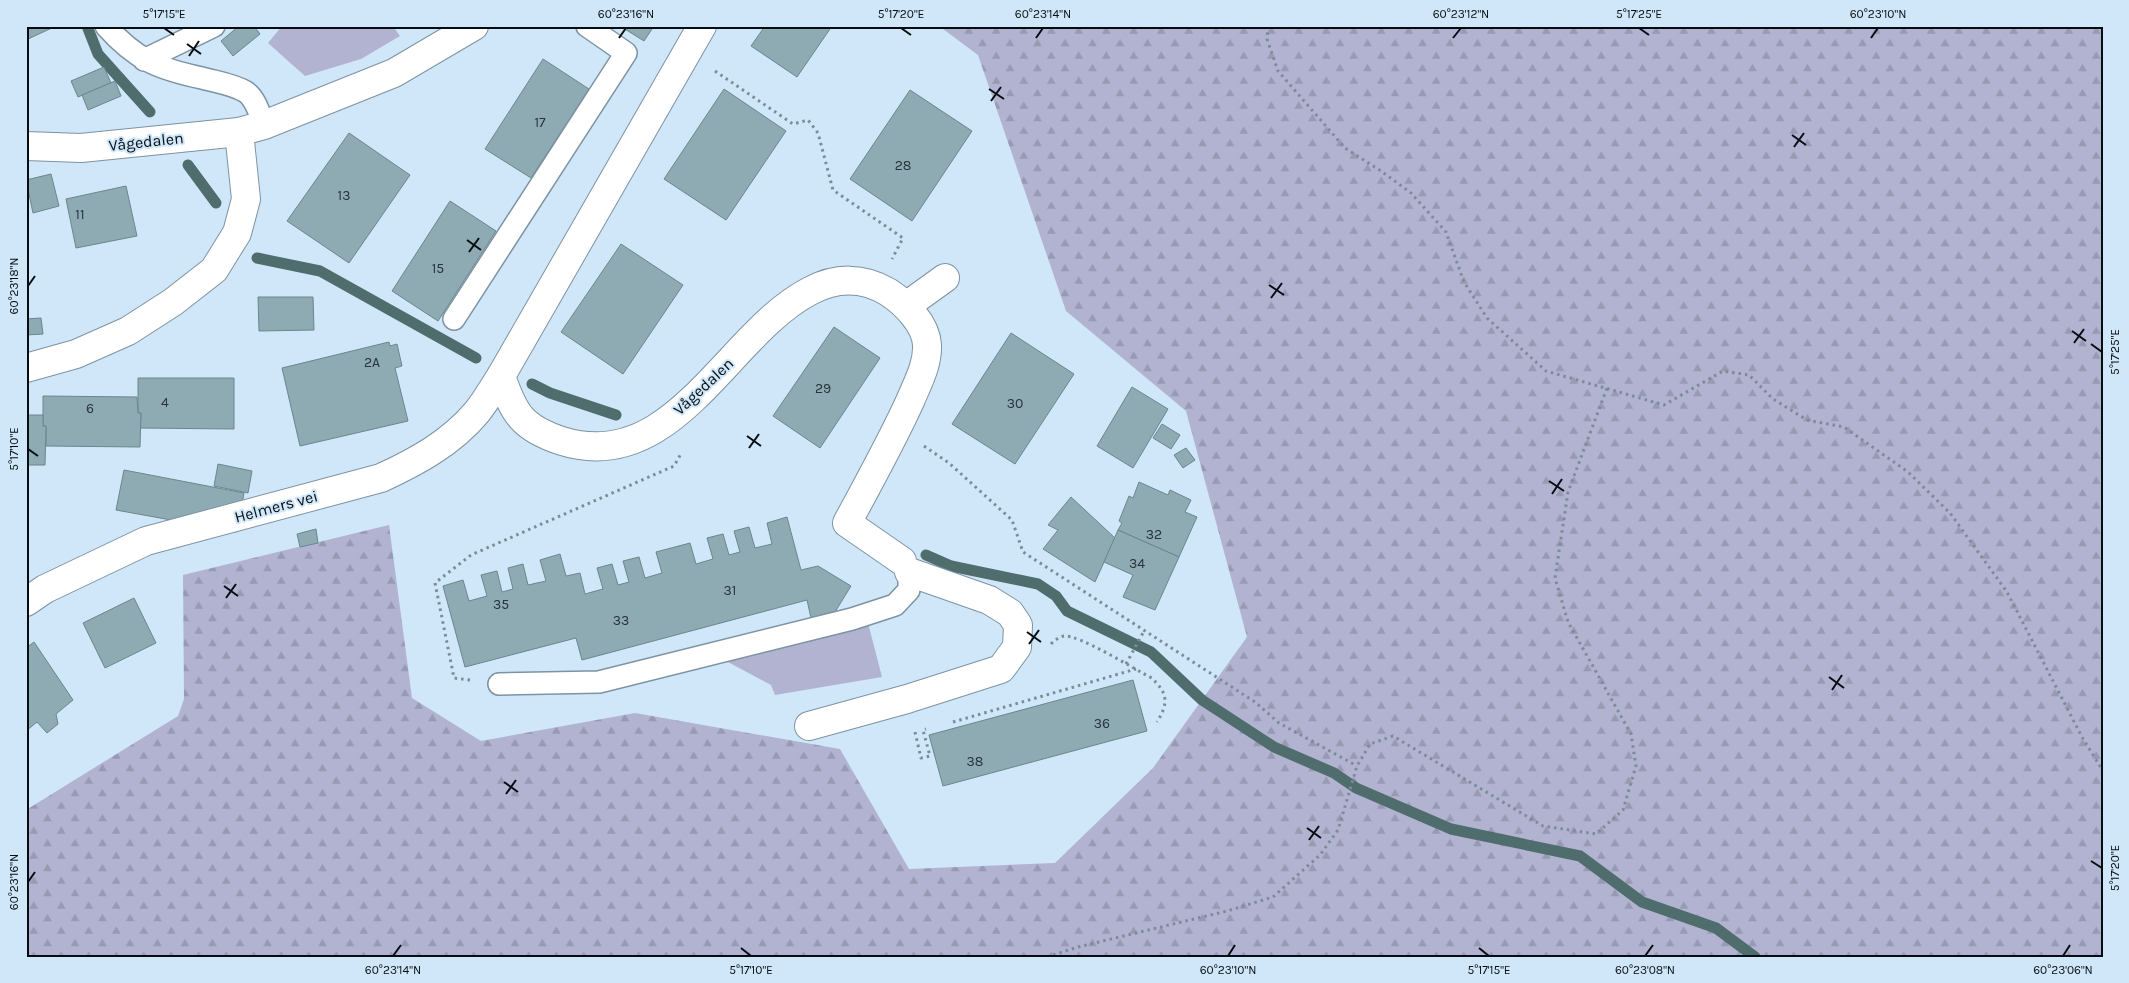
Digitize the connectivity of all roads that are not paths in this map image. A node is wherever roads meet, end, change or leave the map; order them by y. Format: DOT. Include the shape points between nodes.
graph roads {
  1 [pos="106,26"];
  2 [pos="214,26"];
  3 [pos="474,26"];
  4 [pos="587,26"];
  5 [pos="702,26"];
  6 [pos="144,60"];
  7 [pos="252,129"];
  8 [pos="26,146"];
  9 [pos="945,278"];
  10 [pos="906,306"];
  11 [pos="454,319"];
  12 [pos="26,368"];
  13 [pos="501,376"];
  14 [pos="906,567"];
  15 [pos="26,602"];
  16 [pos="499,684"];
  17 [pos="809,726"];
  1 -- 6 [label="lane"];
  2 -- 6 [label="lane"];
  3 -- 7 [label="street, Vågedalen" via="394,73"];
  4 -- 11 [label="lane" via="626,53"];
  5 -- 13 [label="street"];
  6 -- 7 [label="lane" via="174,72 231,85 247,93 255,103"];
  7 -- 8 [label="street, Vågedalen" via="81,148"];
  7 -- 12 [label="street" via="246,199 237,233 214,270 128,331 76,354"];
  9 -- 10 [label="street"];
  10 -- 13 [label="street, Vågedalen" via="877,285 850,279 829,282 808,292 770,320 686,406 646,435 613,445 575,445 545,435 521,420 510,402"];
  10 -- 14 [label="street, Vågedalen" via="919,322 927,344 924,368 913,406 847,523"];
  13 -- 15 [label="street, Helmers vei" via="477,412 450,438 414,463 381,478 146,541 46,589"];
  14 -- 16 [label="lane" via="909,590 896,605 852,619 599,682"];
  14 -- 17 [label="street, Vågedalen" via="989,600 1010,613 1018,625 1016,647 1001,669 945,681 861,716"];
}
